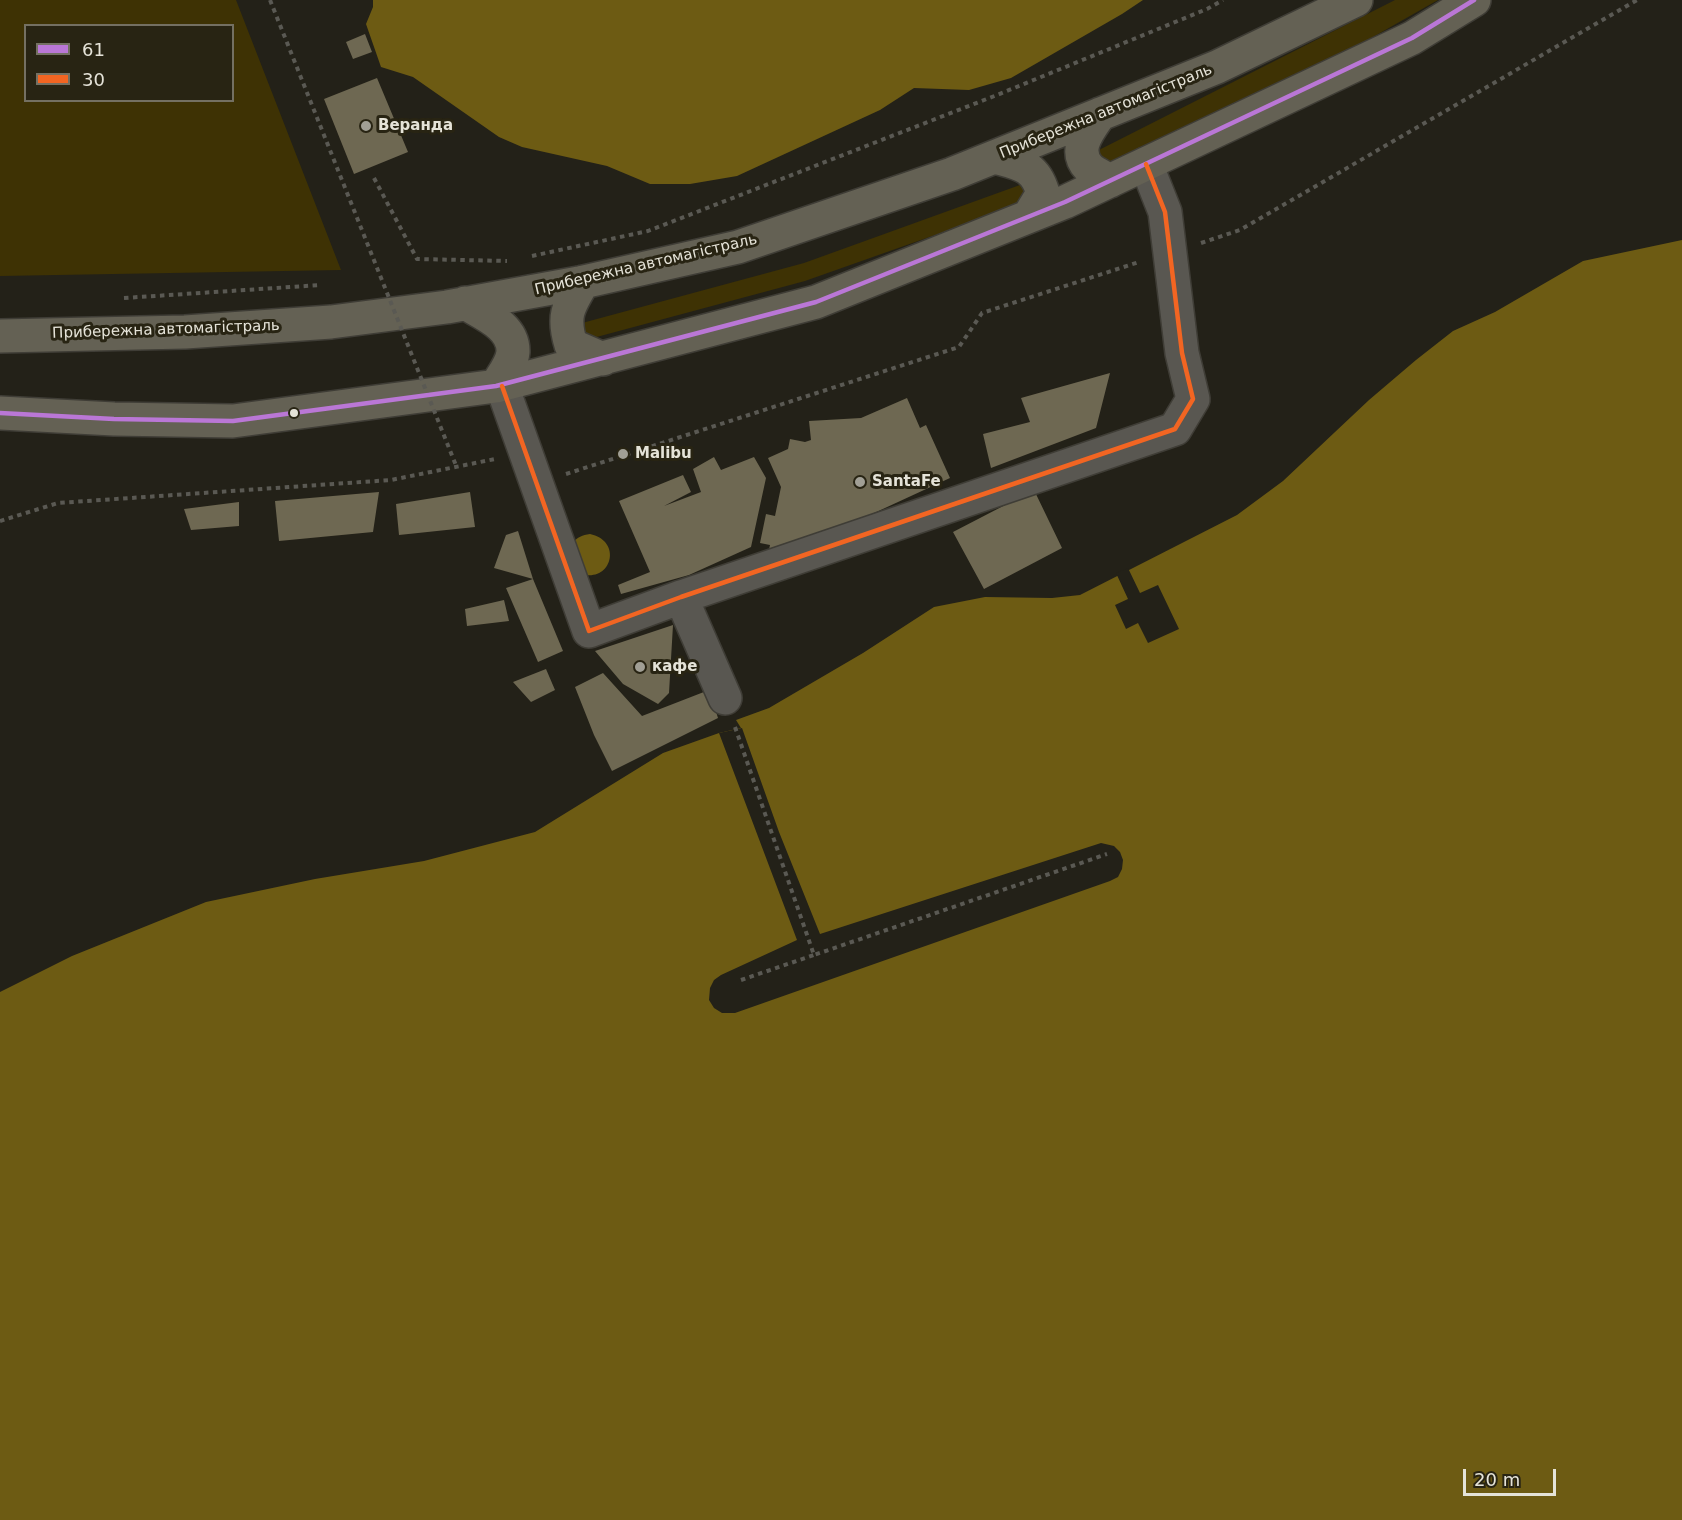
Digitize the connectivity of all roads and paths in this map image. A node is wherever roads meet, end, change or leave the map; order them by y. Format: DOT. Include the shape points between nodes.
graph roads {
  1 [pos="270,0"];
  2 [pos="1223,0"];
  3 [pos="1356,0"];
  4 [pos="1474,0"];
  5 [pos="1637,0"];
  6 [pos="1100,114"];
  7 [pos="995,157"];
  8 [pos="1146,164"];
  9 [pos="374,178"];
  10 [pos="1110,180"];
  11 [pos="1029,216"];
  12 [pos="1170,252"];
  13 [pos="531,256"];
  14 [pos="508,261"];
  15 [pos="583,282"];
  16 [pos="321,285"];
  17 [pos="119,299"];
  18 [pos="465,303"];
  19 [pos="0,336"];
  20 [pos="603,359"];
  21 [pos="499,386"];
  22 [pos="0,413"];
  23 [pos="114,419"];
  24 [pos="0,425"];
  25 [pos="536,483"];
  26 [pos="0,521"];
  27 [pos="681,597"];
  28 [pos="725,698"];
  29 [pos="1107,854"];
  30 [pos="814,955"];
  31 [pos="741,980"];
  1 -- 26 [label="path, bridge" via="457,468 391,480 58,503"];
  2 -- 13 [label="path" via="997,95 648,231"];
  3 -- 6 [label="main road, Прибережна автомагістраль" via="1217,67"];
  4 -- 8 [label="main road" via="1412,38"];
  5 -- 12 [label="path" via="1240,230"];
  6 -- 7 [label="main road, Прибережна автомагістраль"];
  6 -- 10 [label="main road" via="1082,144 1082,155 1089,167"];
  7 -- 11 [label="main road" via="1035,174 1043,194"];
  7 -- 15 [label="main road, Прибережна автомагістраль" via="738,247"];
  8 -- 10 [label="main road"];
  8 -- 12 [label="street" via="1165,212"];
  9 -- 14 [label="path" via="417,259"];
  10 -- 11 [label="main road"];
  11 -- 20 [label="main road" via="816,302"];
  12 -- 25 [label="path" via="982,313 959,347"];
  12 -- 27 [label="street" via="1182,352 1193,399 1175,429"];
  15 -- 18 [label="main road, Прибережна автомагістраль"];
  15 -- 20 [label="main road" via="567,312 566,329 571,345"];
  16 -- 17 [label="path"];
  18 -- 19 [label="main road, Прибережна автомагістраль" via="297,324 184,332"];
  18 -- 21 [label="main road" via="496,320 509,337 513,351"];
  20 -- 21 [label="main road"];
  21 -- 23 [label="main road" via="233,421"];
  21 -- 25 [label="street"];
  22 -- 23 [label="main road"];
  23 -- 24 [label="main road"];
  25 -- 27 [label="street" via="589,631"];
  27 -- 28 [label="street"];
  28 -- 30 [label="path"];
  29 -- 30 [label="path"];
  30 -- 31 [label="path"];
}
